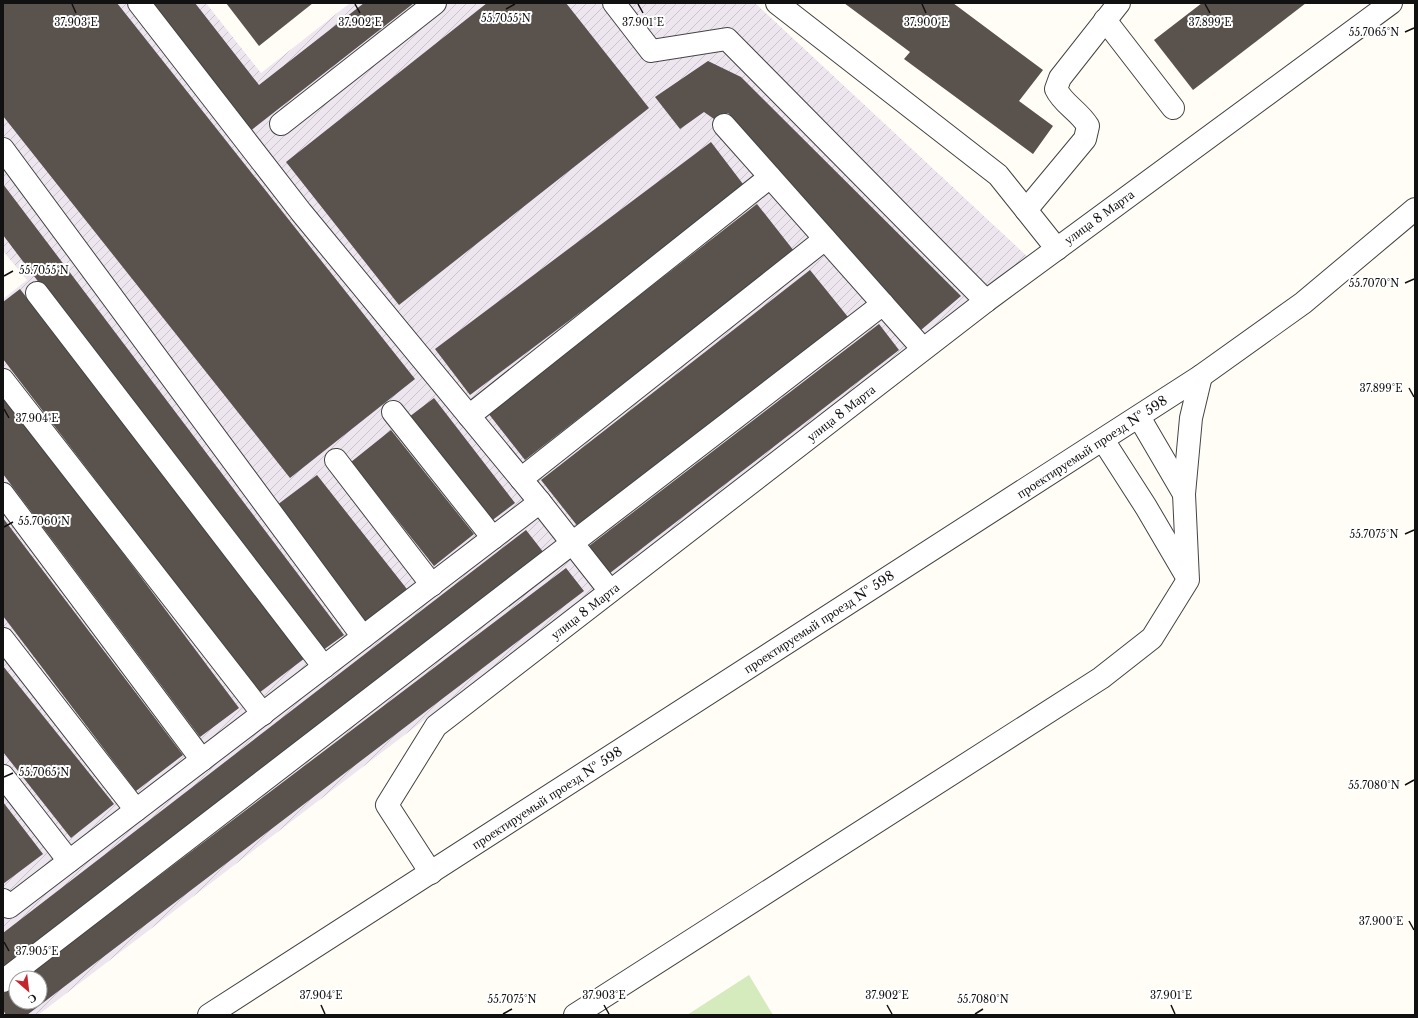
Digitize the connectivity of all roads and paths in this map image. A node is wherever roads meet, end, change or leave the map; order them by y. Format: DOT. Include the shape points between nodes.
graph roads {
  1 [pos="139,3"];
  2 [pos="435,3"];
  3 [pos="614,3"];
  4 [pos="777,3"];
  5 [pos="1119,3"];
  6 [pos="1391,3"];
  7 [pos="1105,20"];
  8 [pos="1173,108"];
  9 [pos="281,124"];
  10 [pos="724,125"];
  11 [pos="3,149"];
  12 [pos="770,177"];
  13 [pos="1415,209"];
  14 [pos="1026,210"];
  15 [pos="825,239"];
  16 [pos="1057,249"];
  17 [pos="37,293"];
  18 [pos="986,301"];
  19 [pos="883,304"];
  20 [pos="923,349"];
  21 [pos="1201,376"];
  22 [pos="3,380"];
  23 [pos="393,412"];
  24 [pos="469,416"];
  25 [pos="1139,417"];
  26 [pos="1104,440"];
  27 [pos="336,460"];
  28 [pos="521,479"];
  29 [pos="3,494"];
  30 [pos="1184,494"];
  31 [pos="540,502"];
  32 [pos="493,538"];
  33 [pos="571,542"];
  34 [pos="1188,580"];
  35 [pos="432,585"];
  36 [pos="610,591"];
  37 [pos="363,637"];
  38 [pos="3,639"];
  39 [pos="324,667"];
  40 [pos="263,714"];
  41 [pos="202,760"];
  42 [pos="3,776"];
  43 [pos="136,810"];
  44 [pos="69,861"];
  45 [pos="431,873"];
  46 [pos="3,900"];
  47 [pos="3,982"];
  48 [pos="209,1015"];
  49 [pos="574,1015"];
  1 -- 24 [label="street" via="301,212"];
  2 -- 9 [label="street"];
  3 -- 18 [label="street" via="651,52 727,40"];
  4 -- 14 [label="street" via="998,176"];
  5 -- 7 [label="street"];
  6 -- 16 [label="street, улица 8 Марта"];
  7 -- 8 [label="street"];
  7 -- 14 [label="street" via="1060,78 1056,89 1060,98 1082,116 1088,126 1085,139"];
  10 -- 12 [label="street"];
  11 -- 37 [label="street"];
  12 -- 15 [label="street"];
  12 -- 24 [label="street"];
  13 -- 21 [label="street, проектируемый проезд № 598" via="1304,303"];
  14 -- 16 [label="street"];
  15 -- 19 [label="street"];
  15 -- 28 [label="street"];
  16 -- 18 [label="street, улица 8 Марта"];
  17 -- 39 [label="street"];
  18 -- 20 [label="street, улица 8 Марта"];
  19 -- 20 [label="street"];
  19 -- 33 [label="street"];
  20 -- 36 [label="street, улица 8 Марта"];
  21 -- 25 [label="street, проектируемый проезд № 598"];
  21 -- 30 [label="street" via="1191,418"];
  22 -- 40 [label="street"];
  23 -- 32 [label="street"];
  24 -- 28 [label="street"];
  25 -- 26 [label="street, проектируемый проезд № 598"];
  25 -- 30 [label="street"];
  26 -- 34 [label="street"];
  26 -- 45 [label="street, проектируемый проезд № 598"];
  27 -- 35 [label="street"];
  28 -- 31 [label="street"];
  29 -- 41 [label="street"];
  30 -- 34 [label="street"];
  31 -- 32 [label="street"];
  31 -- 33 [label="street"];
  32 -- 35 [label="street"];
  33 -- 36 [label="street"];
  33 -- 47 [label="street"];
  34 -- 49 [label="street" via="1152,638 1100,678"];
  35 -- 37 [label="street"];
  36 -- 45 [label="street, улица 8 Марта" via="436,726 418,754 387,805"];
  37 -- 39 [label="street"];
  38 -- 43 [label="street"];
  39 -- 40 [label="street"];
  40 -- 41 [label="street"];
  41 -- 43 [label="street"];
  42 -- 44 [label="street"];
  43 -- 44 [label="street"];
  44 -- 46 [label="street" via="9,907"];
  45 -- 48 [label="street, проектируемый проезд № 598"];
}
